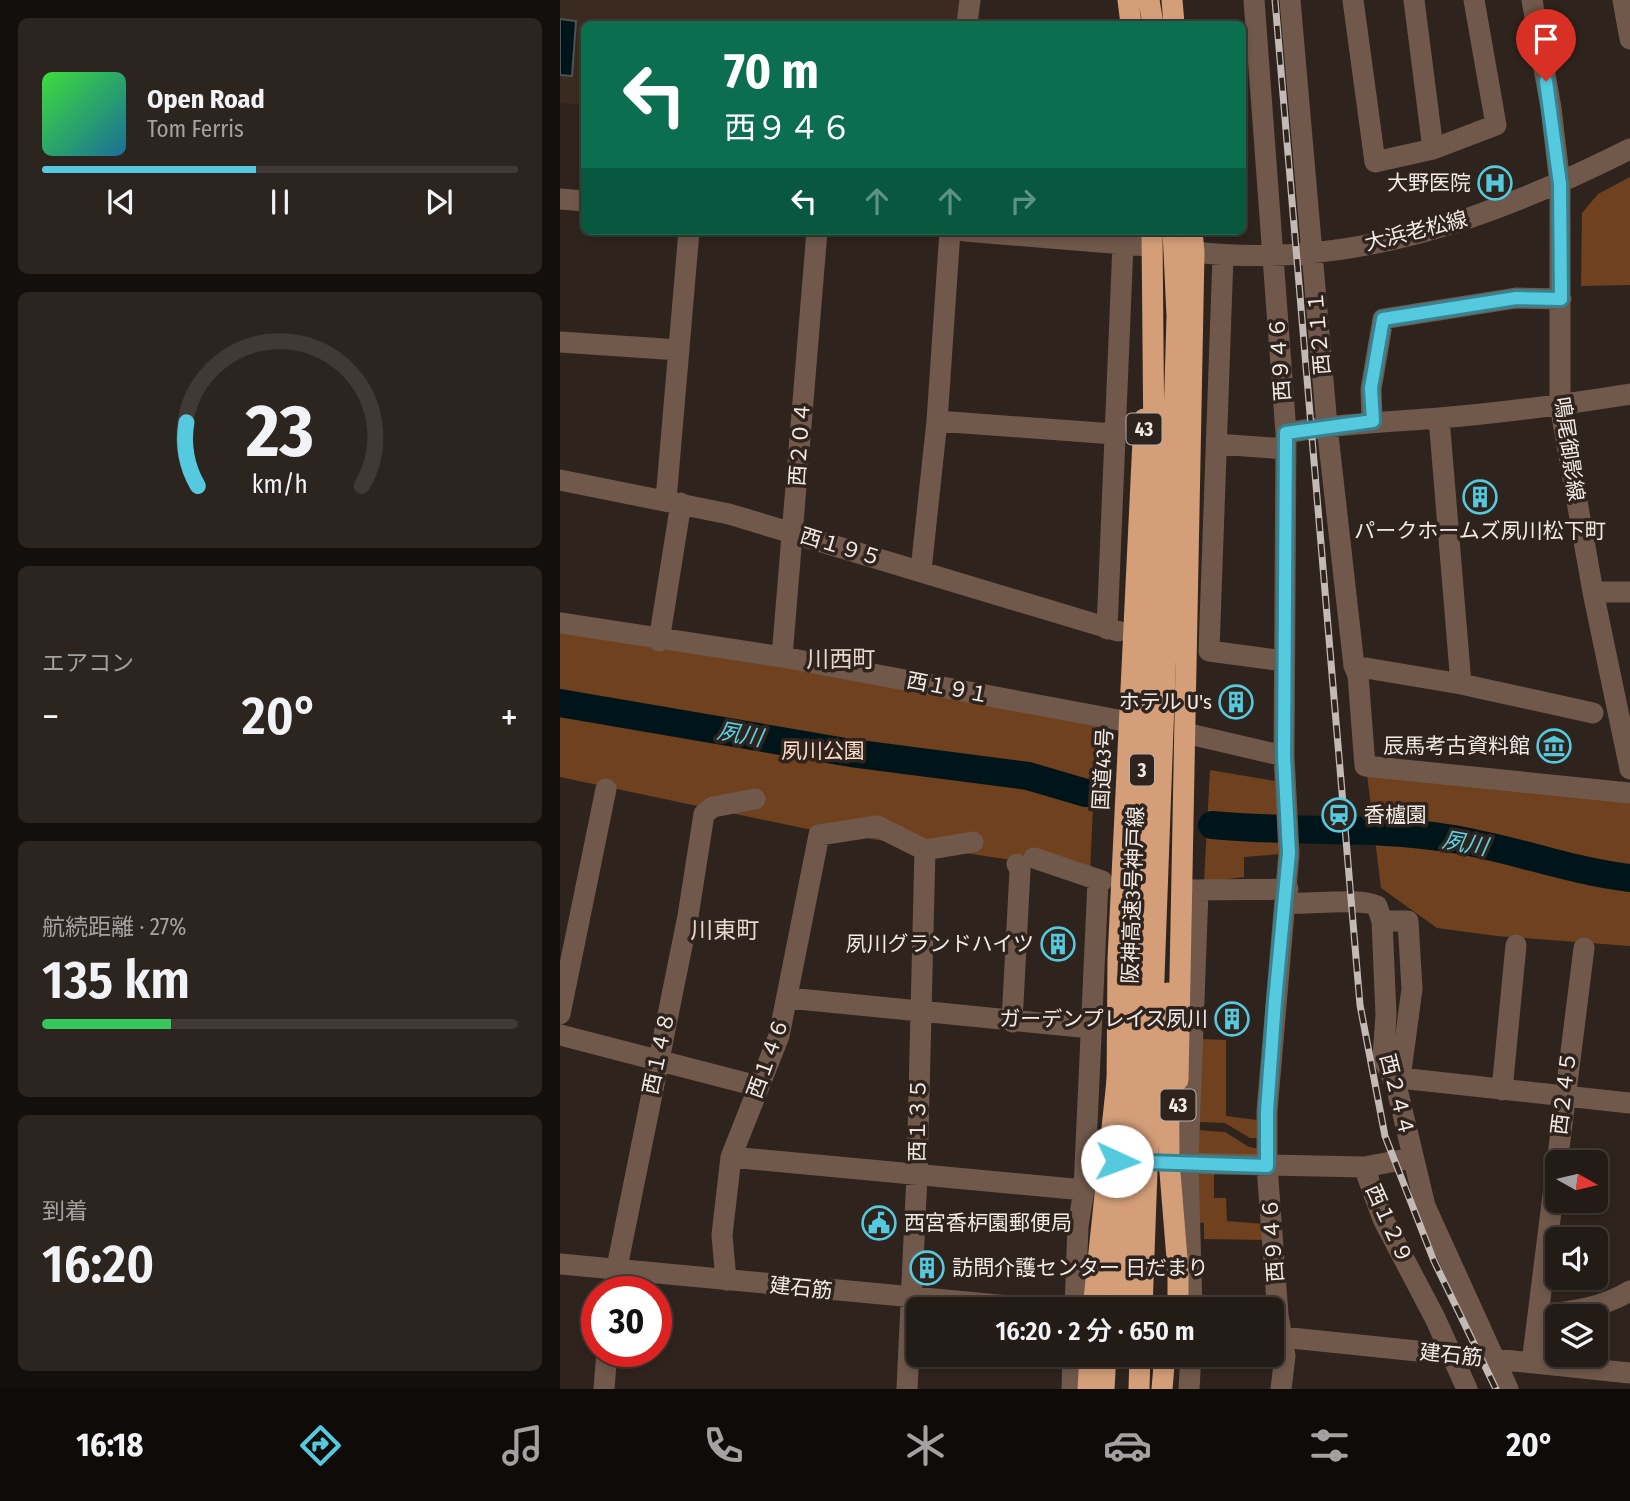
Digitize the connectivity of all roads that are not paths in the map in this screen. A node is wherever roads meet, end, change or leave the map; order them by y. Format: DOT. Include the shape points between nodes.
graph roads {
  1 [pos="970,0"];
  2 [pos="1126,0"];
  3 [pos="1149,0"];
  4 [pos="1165,0"];
  5 [pos="1172,0"];
  6 [pos="1254,0"];
  7 [pos="1290,0"];
  8 [pos="1353,0"];
  9 [pos="1414,0"];
  10 [pos="1474,0"];
  11 [pos="1532,0"];
  12 [pos="1623,0"];
  13 [pos="967,21"];
  14 [pos="1129,21"];
  15 [pos="1163,21"];
  16 [pos="1165,21"];
  17 [pos="1166,21"];
  18 [pos="1630,39"];
  19 [pos="1433,149"];
  20 [pos="1630,149"];
  21 [pos="1560,184"];
  22 [pos="560,199"];
  23 [pos="581,201"];
  24 [pos="689,235"];
  25 [pos="817,235"];
  26 [pos="950,235"];
  27 [pos="1014,235"];
  28 [pos="1173,235"];
  29 [pos="1185,235"];
  30 [pos="1192,235"];
  31 [pos="1149,236"];
  32 [pos="1123,244"];
  33 [pos="1194,253"];
  34 [pos="1311,254"];
  35 [pos="1223,256"];
  36 [pos="1273,258"];
  37 [pos="1561,299"];
  38 [pos="560,342"];
  39 [pos="679,350"];
  40 [pos="1630,394"];
  41 [pos="1560,405"];
  42 [pos="1439,418"];
  43 [pos="937,421"];
  44 [pos="1373,421"];
  45 [pos="1327,426"];
  46 [pos="1114,434"];
  47 [pos="1285,441"];
  48 [pos="1217,444"];
  49 [pos="1173,453"];
  50 [pos="560,480"];
  51 [pos="673,502"];
  52 [pos="793,532"];
  53 [pos="922,570"];
  54 [pos="1593,592"];
  55 [pos="1630,592"];
  56 [pos="560,623"];
  57 [pos="660,639"];
  58 [pos="784,660"];
  59 [pos="1284,661"];
  60 [pos="1356,671"];
  61 [pos="1461,684"];
  62 [pos="1593,713"];
  63 [pos="1129,722"];
  64 [pos="1200,735"];
  65 [pos="1284,756"];
  66 [pos="1630,769"];
  67 [pos="606,789"];
  68 [pos="1630,793"];
  69 [pos="755,799"];
  70 [pos="973,842"];
  71 [pos="925,850"];
  72 [pos="1287,896"];
  73 [pos="1157,918"];
  74 [pos="1136,925"];
  75 [pos="1516,945"];
  76 [pos="1584,948"];
  77 [pos="789,998"];
  78 [pos="560,1014"];
  79 [pos="920,1014"];
  80 [pos="1012,1021"];
  81 [pos="1091,1028"];
  82 [pos="560,1035"];
  83 [pos="657,1060"];
  84 [pos="1398,1082"];
  85 [pos="757,1086"];
  86 [pos="1502,1090"];
  87 [pos="1563,1097"];
  88 [pos="1630,1103"];
  89 [pos="731,1157"];
  90 [pos="1412,1158"];
  91 [pos="1117,1161"];
  92 [pos="1182,1163"];
  93 [pos="1267,1166"];
  94 [pos="1364,1167"];
  95 [pos="917,1175"];
  96 [pos="1084,1190"];
  97 [pos="560,1264"];
  98 [pos="597,1276"];
  99 [pos="614,1276"];
  100 [pos="672,1280"];
  101 [pos="726,1280"];
  102 [pos="1630,1291"];
  103 [pos="910,1297"];
  104 [pos="1075,1297"];
  105 [pos="1094,1297"];
  106 [pos="1110,1297"];
  107 [pos="1121,1297"];
  108 [pos="1142,1297"];
  109 [pos="1169,1297"];
  110 [pos="1178,1297"];
  111 [pos="1191,1297"];
  112 [pos="1275,1297"];
  113 [pos="906,1298"];
  114 [pos="1539,1315"];
  115 [pos="1284,1337"];
  116 [pos="1450,1355"];
  117 [pos="1493,1360"];
  118 [pos="1532,1363"];
  119 [pos="606,1367"];
  120 [pos="908,1367"];
  121 [pos="1073,1367"];
  122 [pos="1089,1367"];
  123 [pos="1105,1367"];
  124 [pos="1119,1367"];
  125 [pos="1140,1367"];
  126 [pos="1164,1367"];
  127 [pos="1177,1367"];
  128 [pos="1190,1367"];
  129 [pos="1284,1367"];
  130 [pos="1630,1373"];
  131 [pos="604,1389"];
  132 [pos="907,1389"];
  133 [pos="1072,1389"];
  134 [pos="1088,1389"];
  135 [pos="1104,1389"];
  136 [pos="1118,1389"];
  137 [pos="1139,1389"];
  138 [pos="1162,1389"];
  139 [pos="1176,1389"];
  140 [pos="1189,1389"];
  141 [pos="1281,1389"];
  142 [pos="1467,1389"];
  143 [pos="1508,1389"];
  1 -- 13 [label="street"];
  2 -- 14 [label="highway"];
  3 -- 15 [label="highway"];
  4 -- 16 [label="highway"];
  5 -- 17 [label="highway"];
  6 -- 36 [label="street, 西９４６"];
  7 -- 34 [label="street, 西２１１"];
  8 -- 19 [label="street" via="1375,162"];
  9 -- 19 [label="street"];
  10 -- 19 [label="street" via="1496,125"];
  11 -- 21 [label="street, 鳴尾御影線"];
  12 -- 18 [label="street"];
  20 -- 21 [label="street, 大浜老松線"];
  21 -- 34 [label="street, 大浜老松線" via="1444,228"];
  21 -- 37 [label="street, 鳴尾御影線"];
  22 -- 23 [label="street"];
  24 -- 39 [label="street"];
  25 -- 52 [label="street, 西２０４"];
  26 -- 43 [label="street"];
  27 -- 32 [label="street"];
  28 -- 49 [label="highway, 阪神高速3号神戸線 / 3, bridge" via="1177,316"];
  29 -- 49 [label="highway, bridge" via="1188,372"];
  30 -- 33 [label="highway, 43"];
  31 -- 32 [label="street"];
  31 -- 63 [label="highway, 国道43号 / 43"];
  31 -- 74 [label="highway, 阪神高速3号神戸線 / 3, bridge" via="1154,452"];
  32 -- 46 [label="street"];
  33 -- 35 [label="street, 大浜老松線"];
  33 -- 64 [label="highway, 43"];
  34 -- 36 [label="street, 大浜老松線"];
  34 -- 45 [label="street, 西２１１"];
  35 -- 36 [label="street, 大浜老松線"];
  35 -- 48 [label="street"];
  36 -- 47 [label="street, 西９４６"];
  37 -- 41 [label="street, 鳴尾御影線"];
  37 -- 44 [label="street" via="1516,298 1383,319 1371,388"];
  38 -- 39 [label="street"];
  39 -- 51 [label="street"];
  40 -- 41 [label="street"];
  41 -- 42 [label="street"];
  41 -- 54 [label="street, 鳴尾御影線"];
  42 -- 44 [label="street"];
  42 -- 61 [label="street"];
  43 -- 46 [label="street"];
  43 -- 53 [label="street"];
  44 -- 45 [label="street"];
  45 -- 47 [label="street"];
  45 -- 60 [label="street, 西２１１"];
  46 -- 53 [label="street, 西１９５" via="1112,630"];
  47 -- 48 [label="street"];
  47 -- 59 [label="street, 西９４６"];
  48 -- 59 [label="street" via="1209,651"];
  49 -- 73 [label="highway, 阪神高速3号神戸線 / 3, bridge"];
  50 -- 51 [label="street, 西１９５"];
  51 -- 52 [label="street, 西１９５"];
  51 -- 57 [label="street"];
  52 -- 53 [label="street, 西１９５"];
  52 -- 58 [label="street, 西２０４"];
  54 -- 55 [label="street"];
  54 -- 66 [label="street, 鳴尾御影線"];
  56 -- 57 [label="street, 西１９１"];
  57 -- 58 [label="street, 西１９１"];
  58 -- 63 [label="street, 西１９１"];
  59 -- 65 [label="street, 西９４６"];
  60 -- 61 [label="street"];
  60 -- 68 [label="street, 西２１１" via="1365,765"];
  61 -- 62 [label="street"];
  63 -- 91 [label="highway, 国道43号 / 43" via="1118,959"];
  64 -- 65 [label="street"];
  64 -- 92 [label="highway, 43"];
  65 -- 72 [label="street, 西９４６"];
  67 -- 78 [label="street"];
  69 -- 83 [label="street, 西１４８" via="713,807 704,814"];
  70 -- 71 [label="street"];
  71 -- 77 [label="street, 西１４６" via="877,826 819,835"];
  71 -- 79 [label="street, 西１３５"];
  72 -- 84 [label="street, 西２４４" via="1310,905 1370,902 1377,906 1382,921 1386,1015 1383,1058"];
  72 -- 92 [label="street" via="1195,891"];
  72 -- 93 [label="street, 西９４６" via="1276,973"];
  73 -- 108 [label="highway, 阪神高速3号神戸線 / 3, bridge"];
  73 -- 110 [label="highway, bridge" via="1168,985 1168,1160"];
  74 -- 105 [label="highway, bridge"];
  74 -- 107 [label="highway, 阪神高速3号神戸線 / 3, bridge"];
  75 -- 86 [label="street"];
  76 -- 87 [label="street, 西２４５"];
  77 -- 79 [label="street"];
  77 -- 85 [label="street, 西１４６" via="779,1036"];
  79 -- 80 [label="street"];
  79 -- 95 [label="street, 西１３５"];
  80 -- 81 [label="street"];
  80 -- 81 [label="street" via="1020,870 1025,861 1100,881"];
  81 -- 96 [label="street"];
  82 -- 83 [label="street"];
  83 -- 85 [label="street"];
  83 -- 99 [label="street, 西１４８"];
  84 -- 86 [label="street"];
  84 -- 90 [label="street, 西２４４"];
  85 -- 89 [label="street, 西１４６"];
  86 -- 87 [label="street"];
  87 -- 88 [label="street"];
  87 -- 114 [label="street, 西２４５"];
  89 -- 95 [label="street"];
  89 -- 101 [label="street, 西１４６" via="722,1235"];
  90 -- 94 [label="street"];
  90 -- 117 [label="street, 西２４４" via="1425,1206"];
  91 -- 92 [label="street, 西１２９"];
  91 -- 106 [label="highway, 国道43号 / 43"];
  92 -- 93 [label="street, 西１２９"];
  92 -- 109 [label="highway, 43"];
  92 -- 111 [label="street"];
  93 -- 94 [label="street, 西１２９"];
  93 -- 112 [label="street, 西９４６"];
  94 -- 116 [label="street, 西１２９" via="1383,1219"];
  95 -- 96 [label="street"];
  95 -- 103 [label="street, 西１３５"];
  96 -- 104 [label="street"];
  97 -- 98 [label="street, 建石筋"];
  100 -- 101 [label="street, 建石筋"];
  101 -- 113 [label="street, 建石筋"];
  102 -- 114 [label="street" via="1609,1303"];
  114 -- 118 [label="street, 西２４５"];
  115 -- 116 [label="street, 建石筋"];
  116 -- 117 [label="street, 建石筋"];
  116 -- 142 [label="street, 西１２９"];
  117 -- 118 [label="street, 建石筋"];
  117 -- 143 [label="street, 西２４４"];
  118 -- 130 [label="street, 建石筋"];
  119 -- 131 [label="street"];
  120 -- 132 [label="street, 西１３５"];
  121 -- 133 [label="street"];
  122 -- 134 [label="highway"];
  123 -- 135 [label="highway"];
  124 -- 136 [label="highway"];
  125 -- 137 [label="highway"];
  126 -- 138 [label="highway"];
  127 -- 139 [label="highway"];
  128 -- 140 [label="street"];
  129 -- 141 [label="street, 西９４６"];
}
